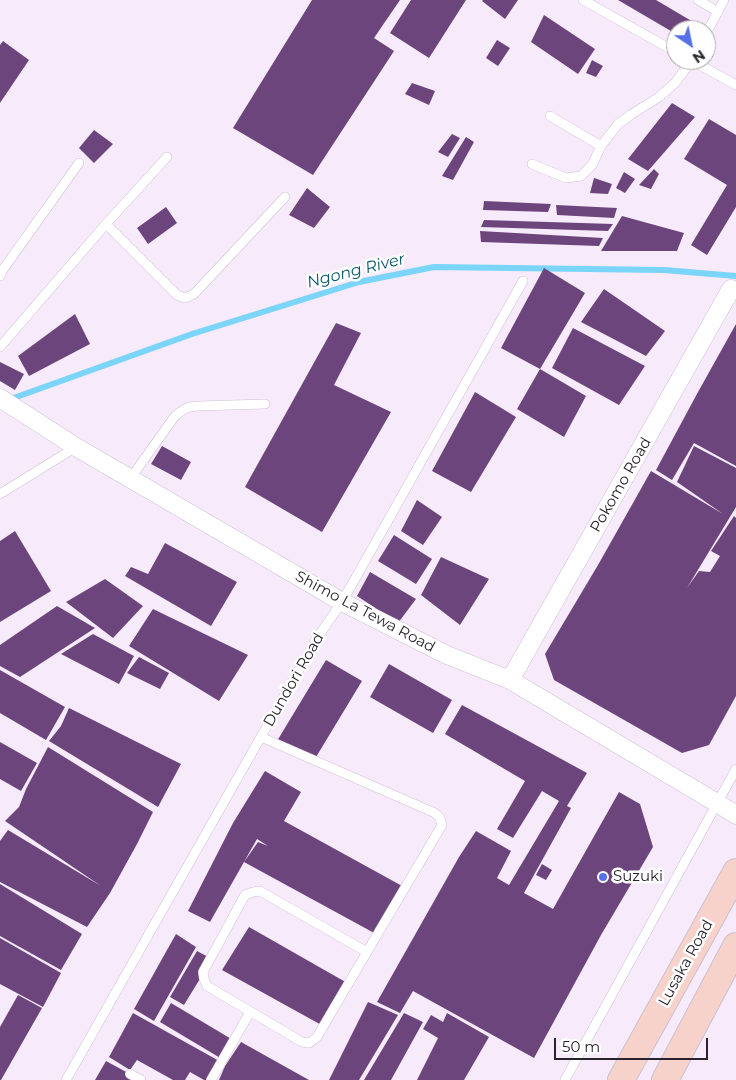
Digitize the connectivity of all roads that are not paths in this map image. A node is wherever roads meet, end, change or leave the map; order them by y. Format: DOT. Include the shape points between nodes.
graph roads {
  1 [pos="583,0"];
  2 [pos="698,0"];
  3 [pos="724,0"];
  4 [pos="718,12"];
  5 [pos="714,20"];
  6 [pos="666,46"];
  7 [pos="684,70"];
  8 [pos="709,70"];
  9 [pos="736,85"];
  10 [pos="550,116"];
  11 [pos="601,146"];
  12 [pos="167,157"];
  13 [pos="79,163"];
  14 [pos="532,164"];
  15 [pos="285,197"];
  16 [pos="106,224"];
  17 [pos="0,276"];
  18 [pos="523,281"];
  19 [pos="734,285"];
  20 [pos="0,347"];
  21 [pos="0,398"];
  22 [pos="265,404"];
  23 [pos="76,447"];
  24 [pos="130,479"];
  25 [pos="0,494"];
  26 [pos="342,602"];
  27 [pos="510,680"];
  28 [pos="261,737"];
  29 [pos="736,769"];
  30 [pos="717,803"];
  31 [pos="736,815"];
  32 [pos="736,872"];
  33 [pos="736,946"];
  34 [pos="367,952"];
  35 [pos="250,1012"];
  36 [pos="130,1074"];
  37 [pos="66,1080"];
  38 [pos="141,1080"];
  39 [pos="211,1080"];
  40 [pos="565,1080"];
  41 [pos="621,1080"];
  42 [pos="665,1080"];
  1 -- 6 [label="lane"];
  2 -- 4 [label="lane"];
  3 -- 4 [label="lane"];
  4 -- 5 [label="lane"];
  7 -- 11 [label="lane" via="675,83 658,97 618,124"];
  8 -- 9 [label="lane"];
  10 -- 11 [label="lane"];
  11 -- 14 [label="lane" via="592,165 581,176 566,178"];
  12 -- 16 [label="lane"];
  13 -- 17 [label="lane"];
  15 -- 16 [label="lane" via="194,294 185,298 177,295"];
  16 -- 20 [label="lane"];
  18 -- 26 [label="lane, Dundori Road"];
  19 -- 27 [label="street, Pokomo Road"];
  21 -- 23 [label="street, Shimo La Tewa Road"];
  22 -- 24 [label="lane" via="198,406 183,410 175,416"];
  23 -- 24 [label="street, Shimo La Tewa Road"];
  23 -- 25 [label="lane"];
  24 -- 26 [label="street, Shimo La Tewa Road"];
  26 -- 27 [label="street, Shimo La Tewa Road" via="447,655"];
  26 -- 28 [label="lane, Dundori Road" via="317,638"];
  27 -- 30 [label="street, Shimo La Tewa Road"];
  28 -- 34 [label="lane" via="440,818 442,825"];
  28 -- 37 [label="lane, Dundori Road"];
  29 -- 30 [label="lane"];
  30 -- 31 [label="street, Shimo La Tewa Road"];
  30 -- 40 [label="lane"];
  32 -- 41 [label="main road, Lusaka Road"];
  33 -- 42 [label="main road"];
  34 -- 35 [label="lane" via="317,1037 309,1043"];
  34 -- 35 [label="lane" via="260,891 245,895 203,972 207,986"];
  35 -- 39 [label="lane"];
  36 -- 38 [label="lane"];
}
